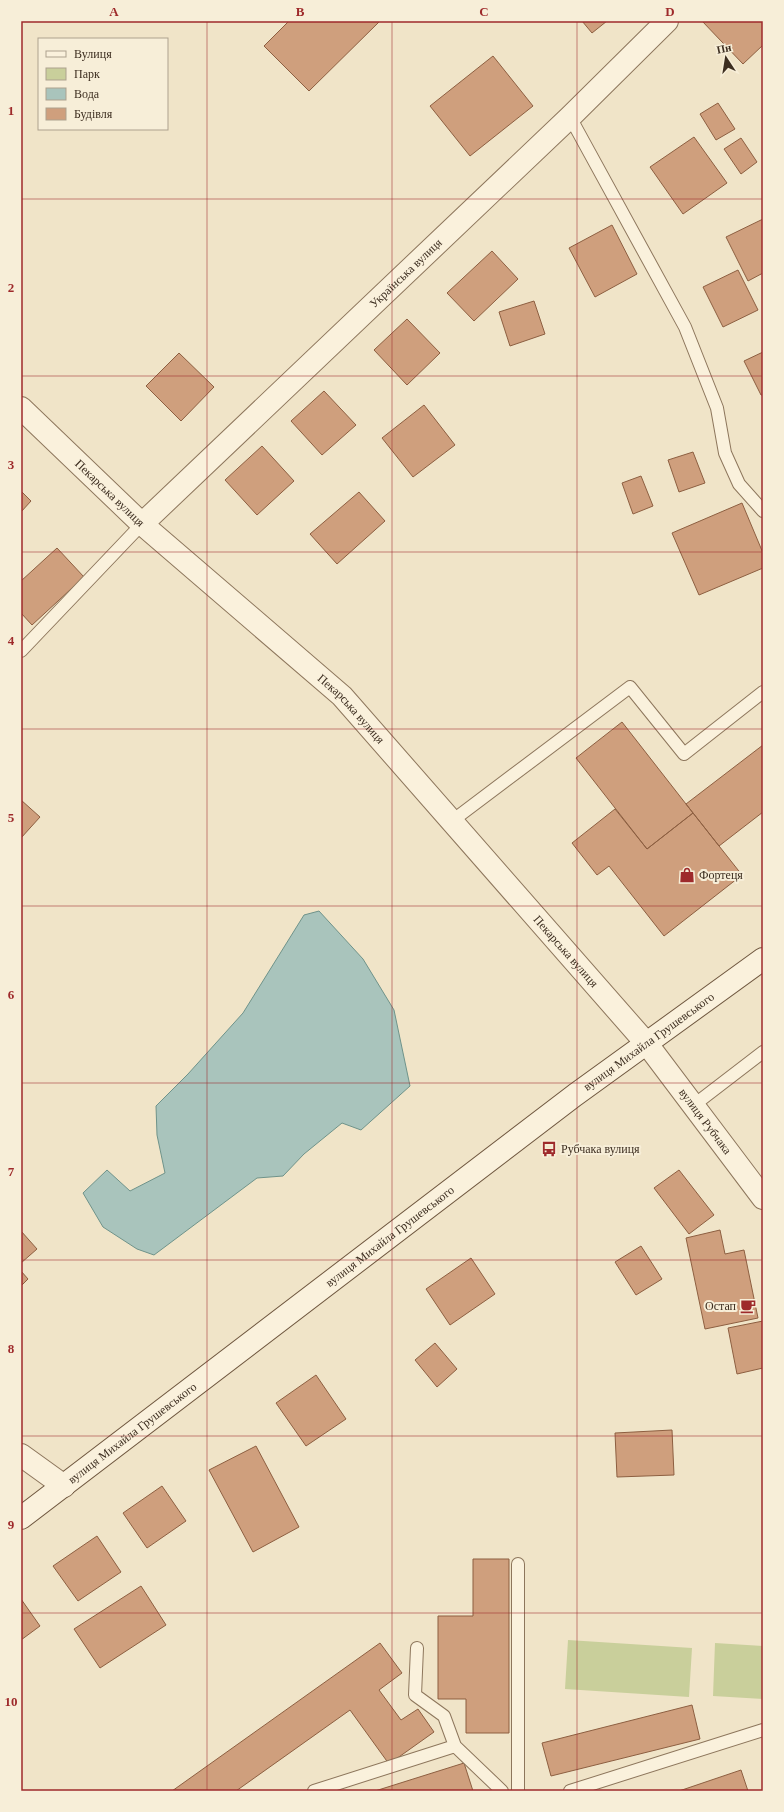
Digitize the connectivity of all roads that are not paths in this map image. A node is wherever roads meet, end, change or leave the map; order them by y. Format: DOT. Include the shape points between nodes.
graph roads {
  1 [pos="667,21"];
  2 [pos="570,117"];
  3 [pos="21,408"];
  4 [pos="763,511"];
  5 [pos="142,524"];
  6 [pos="21,651"];
  7 [pos="763,692"];
  8 [pos="452,822"];
  9 [pos="763,960"];
  10 [pos="647,1044"];
  11 [pos="763,1052"];
  12 [pos="694,1105"];
  13 [pos="763,1198"];
  14 [pos="21,1455"];
  15 [pos="64,1486"];
  16 [pos="21,1518"];
  17 [pos="518,1564"];
  18 [pos="417,1648"];
  19 [pos="763,1730"];
  20 [pos="455,1746"];
  21 [pos="314,1791"];
  22 [pos="502,1791"];
  23 [pos="518,1791"];
  24 [pos="570,1791"];
  1 -- 2 [label="street, Українська вулиця"];
  2 -- 4 [label="lane" via="685,328 717,408 725,453 738,484"];
  2 -- 5 [label="street, Українська вулиця"];
  3 -- 5 [label="street, Пекарська вулиця"];
  5 -- 6 [label="lane"];
  5 -- 8 [label="street, Пекарська вулиця" via="342,696"];
  7 -- 8 [label="lane" via="684,754 630,687"];
  8 -- 10 [label="street, Пекарська вулиця"];
  9 -- 10 [label="street, вулиця Михайла Грушевського"];
  10 -- 12 [label="street, вулиця Рубчака"];
  10 -- 15 [label="street, вулиця Михайла Грушевського" via="436,1200"];
  11 -- 12 [label="lane"];
  12 -- 13 [label="street, вулиця Рубчака"];
  14 -- 15 [label="street"];
  15 -- 16 [label="street, вулиця Михайла Грушевського"];
  17 -- 23 [label="lane"];
  18 -- 20 [label="lane" via="415,1695 444,1716"];
  19 -- 24 [label="lane"];
  20 -- 21 [label="lane"];
  20 -- 22 [label="lane"];
}
